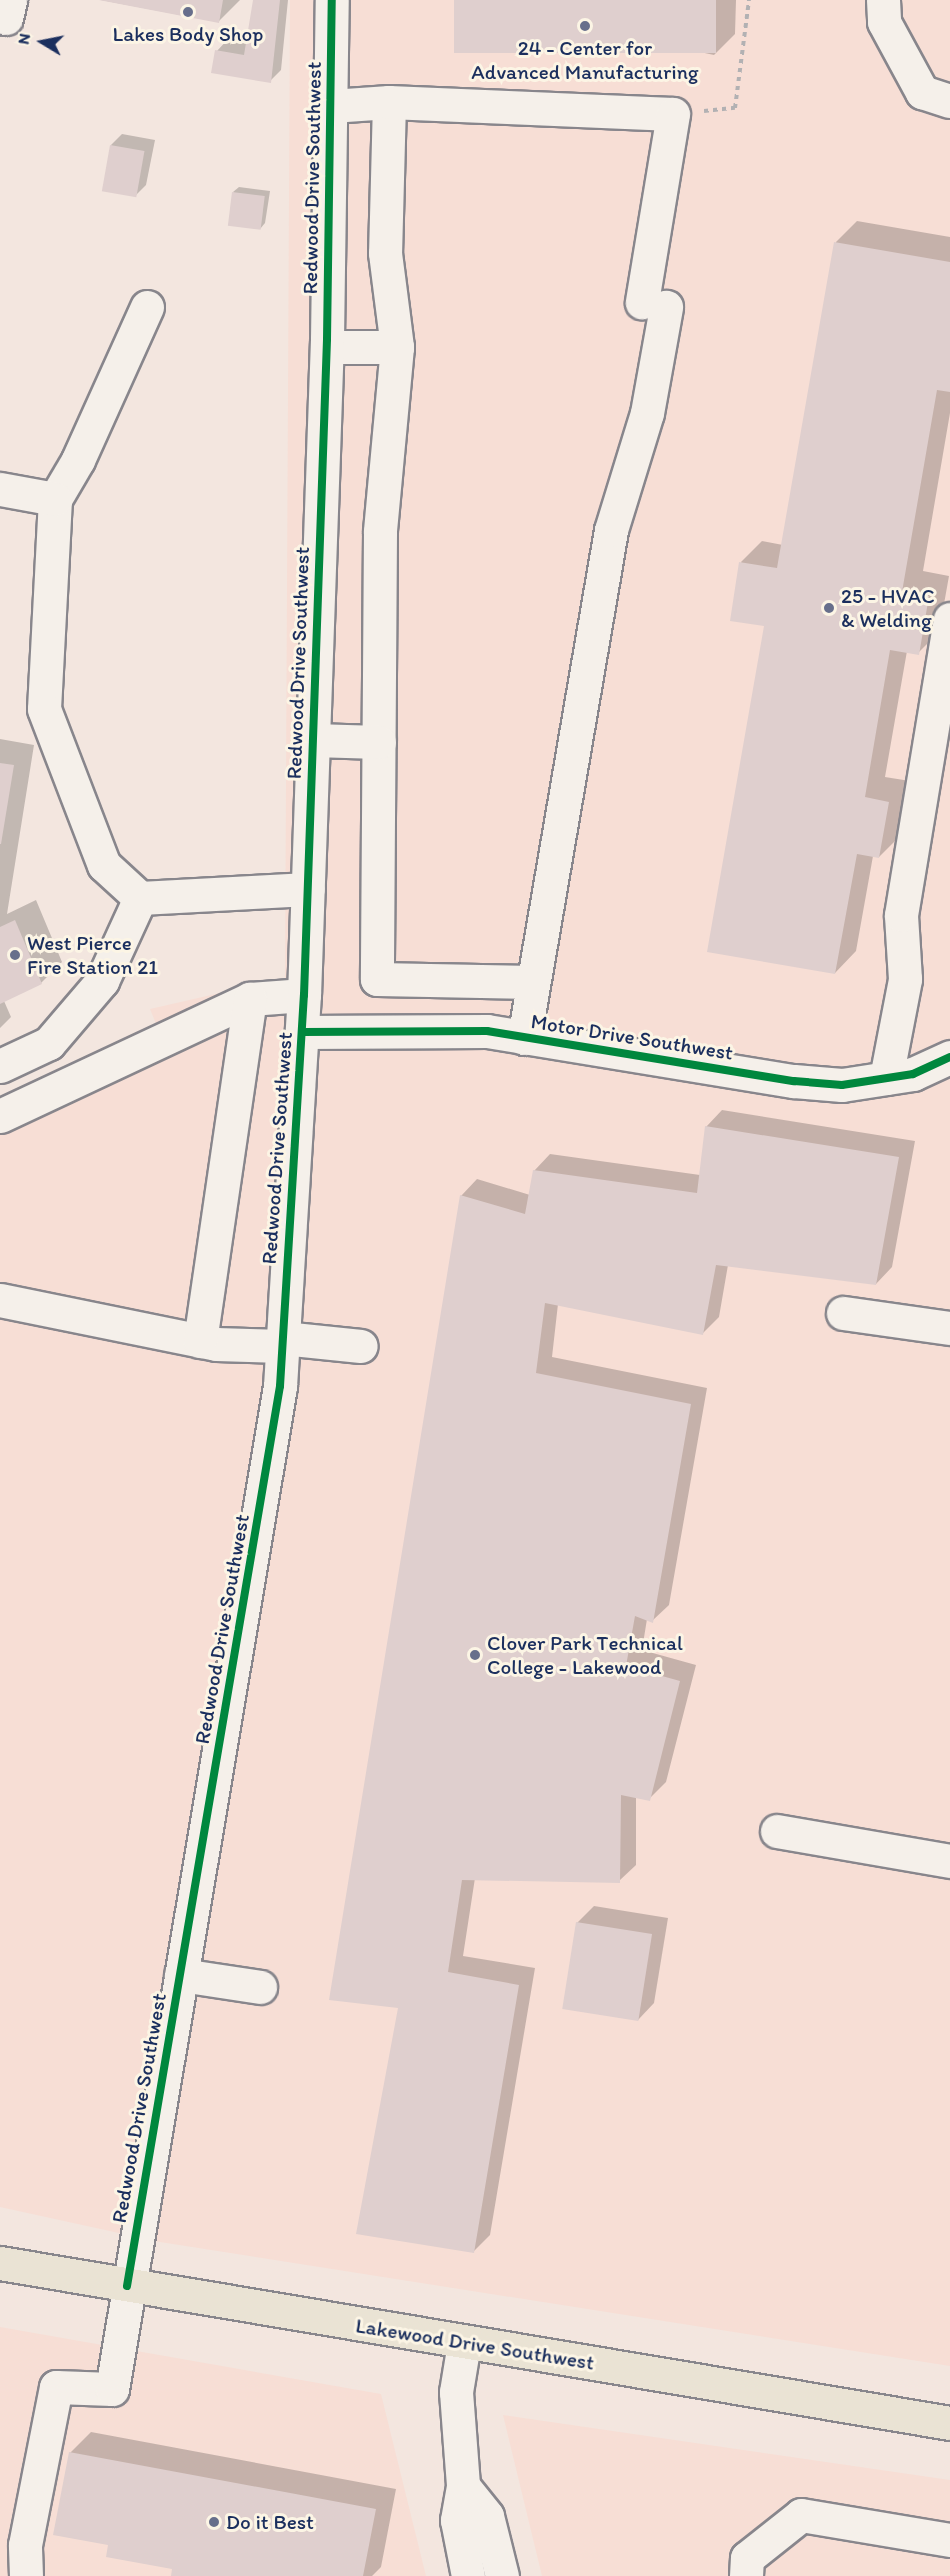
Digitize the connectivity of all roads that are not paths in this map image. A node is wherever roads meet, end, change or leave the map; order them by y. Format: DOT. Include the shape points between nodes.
graph roads {
  1 [pos="332,0"];
  2 [pos="883,0"];
  3 [pos="950,101"];
  4 [pos="389,102"];
  5 [pos="331,106"];
  6 [pos="147,307"];
  7 [pos="327,347"];
  8 [pos="397,347"];
  9 [pos="0,489"];
  10 [pos="55,499"];
  11 [pos="950,619"];
  12 [pos="313,740"];
  13 [pos="379,742"];
  14 [pos="308,889"];
  15 [pos="140,898"];
  16 [pos="533,982"];
  17 [pos="304,995"];
  18 [pos="250,999"];
  19 [pos="303,1032"];
  20 [pos="524,1038"];
  21 [pos="950,1057"];
  22 [pos="0,1066"];
  23 [pos="886,1078"];
  24 [pos="0,1116"];
  25 [pos="0,1300"];
  26 [pos="843,1313"];
  27 [pos="950,1328"];
  28 [pos="200,1341"];
  29 [pos="283,1342"];
  30 [pos="361,1346"];
  31 [pos="777,1831"];
  32 [pos="950,1861"];
  33 [pos="181,1975"];
  34 [pos="260,1987"];
  35 [pos="0,2263"];
  36 [pos="127,2286"];
  37 [pos="464,2343"];
  38 [pos="950,2423"];
  39 [pos="463,2486"];
  40 [pos="950,2540"];
  41 [pos="743,2574"];
  42 [pos="26,2576"];
  43 [pos="468,2576"];
  44 [pos="502,2576"];
  1 -- 5 [label="street, Redwood Drive Southwest"];
  2 -- 3 [label="street" via="884,22 922,92"];
  4 -- 5 [label="street"];
  4 -- 8 [label="street" via="385,253"];
  4 -- 16 [label="street" via="673,114 647,413 611,530"];
  5 -- 7 [label="street, Redwood Drive Southwest"];
  6 -- 10 [label="street" via="78,460"];
  7 -- 8 [label="street"];
  7 -- 12 [label="street, Redwood Drive Southwest"];
  8 -- 13 [label="street" via="380,532"];
  9 -- 10 [label="street"];
  10 -- 15 [label="street" via="44,709 104,865"];
  11 -- 23 [label="street" via="901,915 905,979"];
  12 -- 13 [label="street"];
  12 -- 14 [label="street, Redwood Drive Southwest"];
  13 -- 16 [label="street" via="377,979"];
  14 -- 15 [label="street"];
  14 -- 17 [label="street, Redwood Drive Southwest"];
  15 -- 22 [label="street" via="102,981 49,1043"];
  16 -- 20 [label="street"];
  17 -- 18 [label="street"];
  17 -- 19 [label="street, Redwood Drive Southwest"];
  18 -- 24 [label="street"];
  18 -- 28 [label="street"];
  19 -- 20 [label="street, Motor Drive Southwest" via="476,1031"];
  19 -- 29 [label="street, Redwood Drive Southwest"];
  20 -- 23 [label="street, Motor Drive Southwest" via="794,1081 842,1085"];
  21 -- 23 [label="street, Motor Drive Southwest" via="913,1074"];
  25 -- 28 [label="street"];
  26 -- 27 [label="street"];
  28 -- 29 [label="street"];
  29 -- 30 [label="street"];
  29 -- 33 [label="street, Redwood Drive Southwest" via="261,1508"];
  31 -- 32 [label="street"];
  33 -- 34 [label="street"];
  33 -- 36 [label="street, Redwood Drive Southwest"];
  35 -- 36 [label="main road, Lakewood Drive Southwest"];
  36 -- 37 [label="main road, Lakewood Drive Southwest"];
  36 -- 42 [label="street, Redwood Drive Southwest" via="112,2389 56,2387 24,2545"];
  37 -- 38 [label="main road, Lakewood Drive Southwest"];
  37 -- 39 [label="street" via="456,2392"];
  39 -- 43 [label="street" via="457,2520"];
  39 -- 44 [label="street" via="487,2516"];
  40 -- 41 [label="street" via="801,2515 747,2558"];
}
